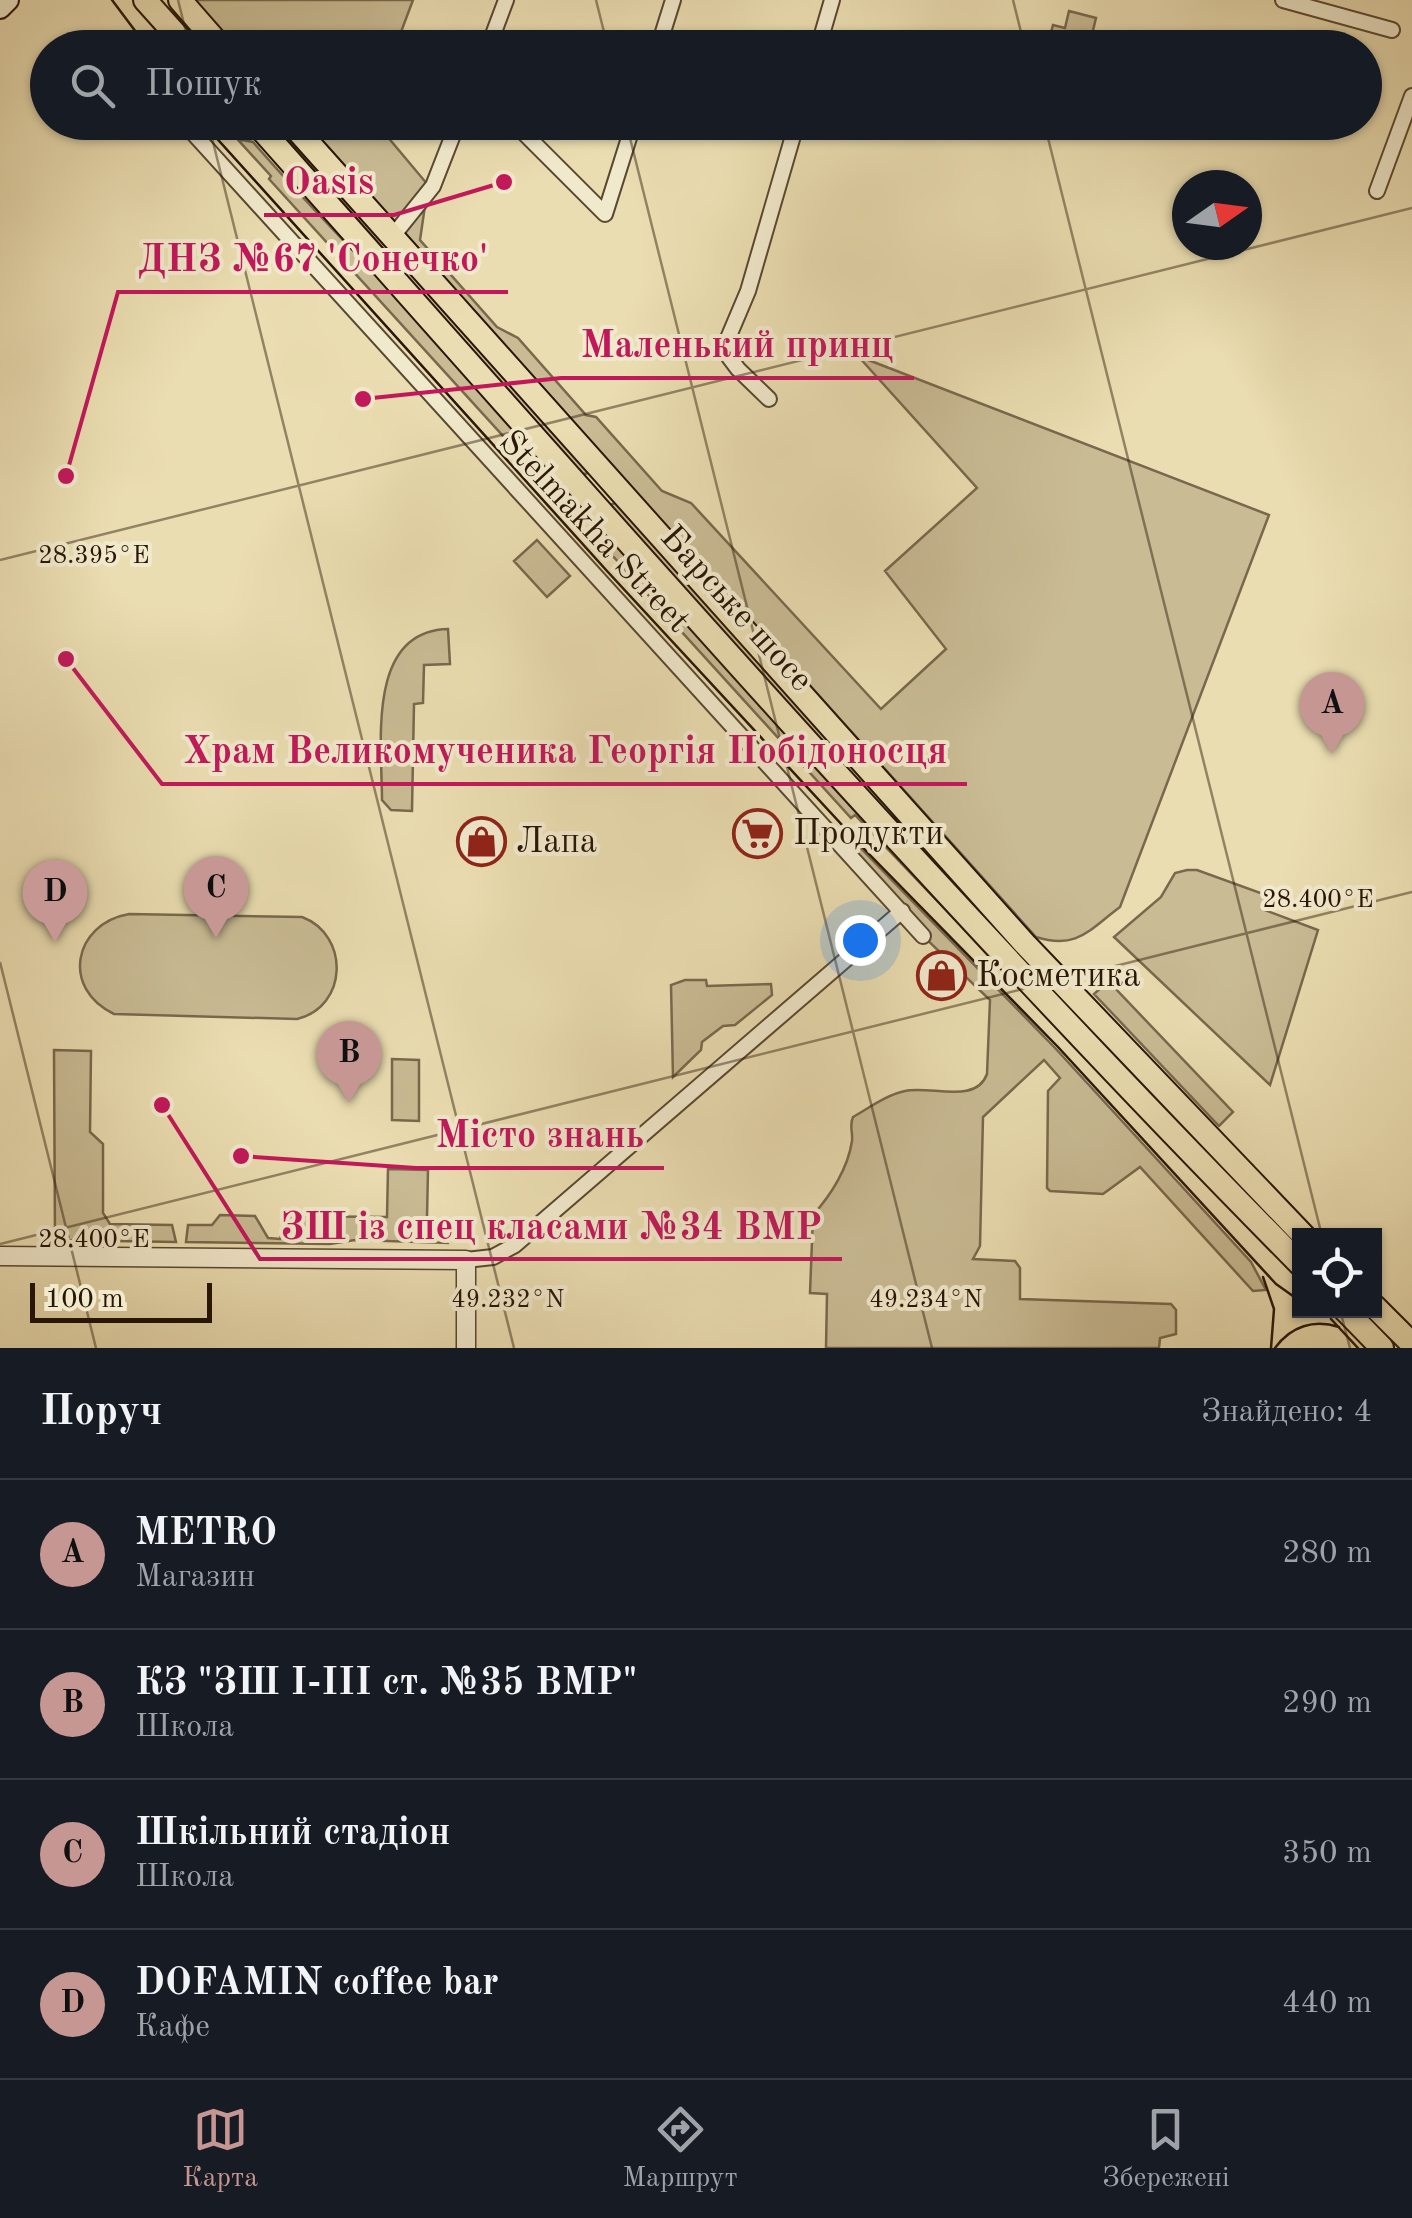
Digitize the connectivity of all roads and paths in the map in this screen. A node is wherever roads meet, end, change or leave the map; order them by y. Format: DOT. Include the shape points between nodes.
graph roads {
  1 [pos="8,0"];
  2 [pos="146,0"];
  3 [pos="180,0"];
  4 [pos="506,0"];
  5 [pos="673,0"];
  6 [pos="832,0"];
  7 [pos="1283,0"];
  8 [pos="0,8"];
  9 [pos="172,30"];
  10 [pos="206,30"];
  11 [pos="495,30"];
  12 [pos="664,30"];
  13 [pos="823,30"];
  14 [pos="1392,30"];
  15 [pos="1412,96"];
  16 [pos="198,140"];
  17 [pos="271,140"];
  18 [pos="306,140"];
  19 [pos="451,140"];
  20 [pos="532,140"];
  21 [pos="628,140"];
  22 [pos="793,140"];
  23 [pos="1376,191"];
  24 [pos="392,237"];
  25 [pos="769,399"];
  26 [pos="609,481"];
  27 [pos="590,499"];
  28 [pos="902,911"];
  29 [pos="923,936"];
  30 [pos="1296,1228"];
  31 [pos="0,1256"];
  32 [pos="1292,1256"];
  33 [pos="466,1260"];
  34 [pos="1382,1314"];
  35 [pos="1354,1318"];
  36 [pos="1412,1344"];
  37 [pos="466,1348"];
  38 [pos="1382,1348"];
  1 -- 8 [label="main road"];
  2 -- 9 [label="highway"];
  3 -- 10 [label="highway"];
  4 -- 11 [label="street"];
  5 -- 12 [label="street"];
  6 -- 13 [label="street"];
  7 -- 14 [label="street"];
  15 -- 23 [label="street"];
  16 -- 28 [label="street, Stelmakha Street"];
  17 -- 27 [label="highway, Барське шосе"];
  18 -- 24 [label="highway"];
  19 -- 24 [label="street" via="433,186"];
  20 -- 21 [label="street" via="605,214"];
  22 -- 25 [label="street" via="726,343 738,369"];
  24 -- 26 [label="highway"];
  26 -- 27 [label="highway"];
  26 -- 30 [label="highway" via="1025,944"];
  27 -- 32 [label="highway, Барське шосе" via="1074,1032"];
  28 -- 29 [label="street, Stelmakha Street"];
  28 -- 33 [label="street" via="515,1244 496,1256"];
  31 -- 33 [label="street"];
  33 -- 37 [label="street"];
  34 -- 36 [label="highway"];
  35 -- 38 [label="highway"];
}
